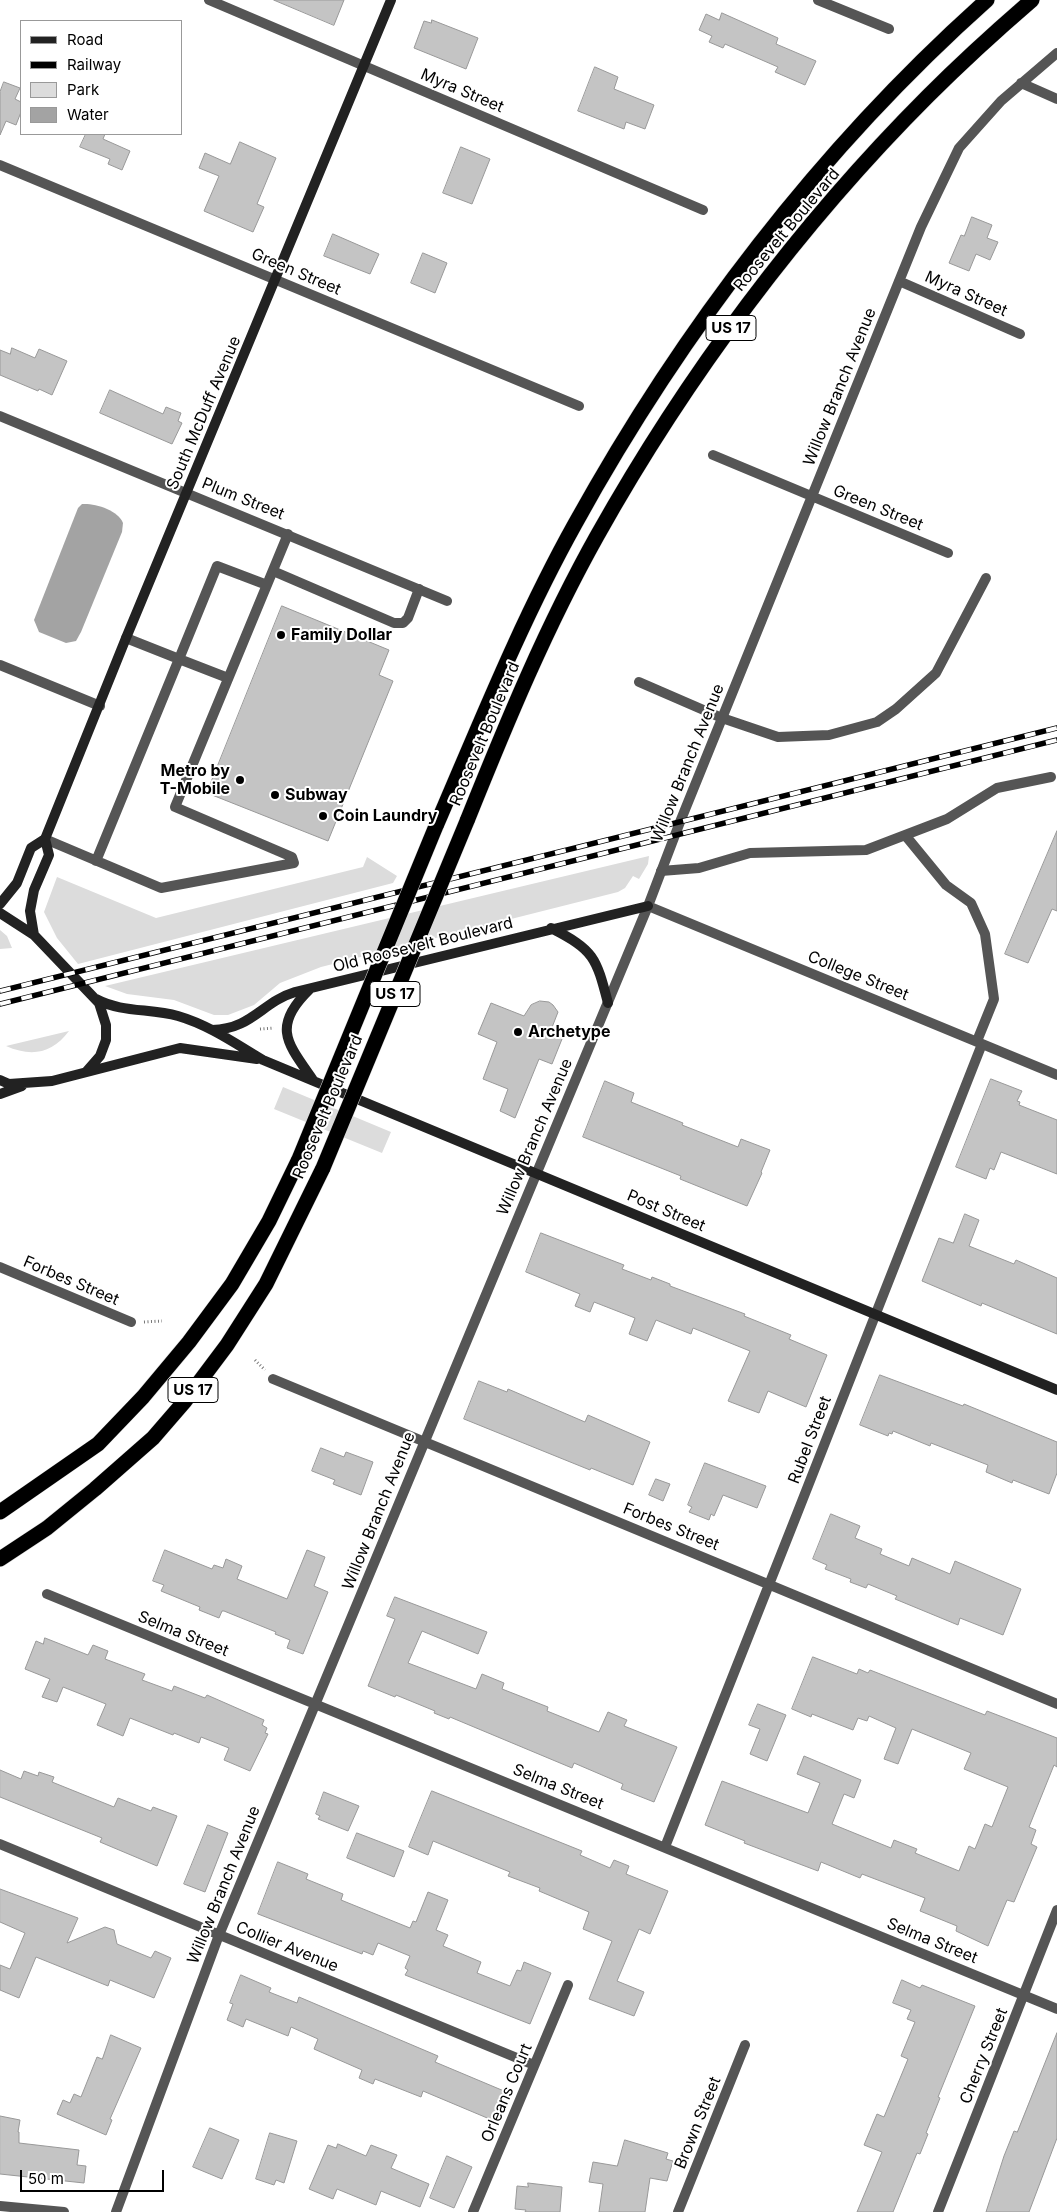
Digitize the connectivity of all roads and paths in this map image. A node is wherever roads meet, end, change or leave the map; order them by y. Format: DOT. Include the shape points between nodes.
graph roads {
  1 [pos="209,0"];
  2 [pos="392,0"];
  3 [pos="818,0"];
  4 [pos="987,0"];
  5 [pos="1032,0"];
  6 [pos="889,30"];
  7 [pos="1057,53"];
  8 [pos="365,65"];
  9 [pos="1021,83"];
  10 [pos="1057,99"];
  11 [pos="0,165"];
  12 [pos="703,210"];
  13 [pos="276,280"];
  14 [pos="899,281"];
  15 [pos="1020,334"];
  16 [pos="580,406"];
  17 [pos="0,416"];
  18 [pos="713,455"];
  19 [pos="187,493"];
  20 [pos="812,497"];
  21 [pos="288,534"];
  22 [pos="948,553"];
  23 [pos="273,571"];
  24 [pos="986,578"];
  25 [pos="267,585"];
  26 [pos="419,589"];
  27 [pos="447,600"];
  28 [pos="126,638"];
  29 [pos="179,659"];
  30 [pos="0,665"];
  31 [pos="228,678"];
  32 [pos="640,682"];
  33 [pos="100,706"];
  34 [pos="722,718"];
  35 [pos="1051,777"];
  36 [pos="905,835"];
  37 [pos="46,838"];
  38 [pos="96,860"];
  39 [pos="661,871"];
  40 [pos="0,904"];
  41 [pos="648,906"];
  42 [pos="0,913"];
  43 [pos="551,928"];
  44 [pos="34,935"];
  45 [pos="309,990"];
  46 [pos="96,999"];
  47 [pos="608,1002"];
  48 [pos="212,1030"];
  49 [pos="980,1042"];
  50 [pos="263,1060"];
  51 [pos="85,1073"];
  52 [pos="1057,1075"];
  53 [pos="0,1080"];
  54 [pos="314,1081"];
  55 [pos="32,1082"];
  56 [pos="0,1094"];
  57 [pos="535,1173"];
  58 [pos="0,1267"];
  59 [pos="874,1315"];
  60 [pos="131,1322"];
  61 [pos="273,1379"];
  62 [pos="1057,1390"];
  63 [pos="424,1442"];
  64 [pos="0,1512"];
  65 [pos="0,1559"];
  66 [pos="771,1585"];
  67 [pos="47,1594"];
  68 [pos="1057,1704"];
  69 [pos="315,1705"];
  70 [pos="0,1844"];
  71 [pos="665,1847"];
  72 [pos="1057,1910"];
  73 [pos="218,1935"];
  74 [pos="568,1985"];
  75 [pos="1024,1995"];
  76 [pos="1057,2009"];
  77 [pos="745,2045"];
  78 [pos="534,2065"];
  79 [pos="0,2206"];
  80 [pos="64,2212"];
  81 [pos="116,2212"];
  82 [pos="473,2212"];
  83 [pos="678,2212"];
  84 [pos="938,2212"];
  1 -- 8 [label="street, Myra Street"];
  2 -- 8 [label="street, South McDuff Avenue"];
  3 -- 6 [label="street"];
  4 -- 64 [label="highway, Roosevelt Boulevard / US 17, bridge" via="905,79 797,198 656,388 574,525 511,651 299,1159 269,1221 232,1284 143,1397 98,1444"];
  5 -- 65 [label="highway, Roosevelt Boulevard / US 17, bridge" via="927,96 877,150 774,271 681,398 597,536 510,714 323,1168 266,1284 227,1345 153,1438 47,1528"];
  7 -- 9 [label="street, Willow Branch Avenue"];
  8 -- 12 [label="street, Myra Street"];
  8 -- 13 [label="street, South McDuff Avenue"];
  9 -- 10 [label="street"];
  9 -- 14 [label="street, Willow Branch Avenue" via="959,148"];
  11 -- 13 [label="street, Green Street"];
  13 -- 16 [label="street, Green Street"];
  13 -- 19 [label="street, South McDuff Avenue"];
  14 -- 15 [label="street, Myra Street"];
  14 -- 20 [label="street, Willow Branch Avenue"];
  17 -- 19 [label="street, Plum Street"];
  18 -- 20 [label="street, Green Street"];
  19 -- 21 [label="street, Plum Street"];
  19 -- 28 [label="street, South McDuff Avenue"];
  20 -- 22 [label="street, Green Street"];
  20 -- 34 [label="street, Willow Branch Avenue"];
  21 -- 23 [label="street"];
  21 -- 26 [label="street, Plum Street"];
  23 -- 25 [label="street"];
  23 -- 26 [label="street" via="394,623 403,623 408,618"];
  24 -- 34 [label="street" via="936,673 877,722 829,736 778,737"];
  25 -- 29 [label="street" via="216,566"];
  25 -- 31 [label="street"];
  26 -- 27 [label="street, Plum Street"];
  28 -- 29 [label="street"];
  28 -- 33 [label="street, South McDuff Avenue"];
  29 -- 31 [label="street"];
  29 -- 38 [label="street"];
  30 -- 33 [label="street"];
  31 -- 38 [label="street" via="175,806 292,857 294,863 161,888"];
  32 -- 34 [label="street"];
  33 -- 37 [label="street, South McDuff Avenue"];
  34 -- 39 [label="street, Willow Branch Avenue"];
  35 -- 36 [label="street" via="998,788 947,819"];
  36 -- 39 [label="street" via="866,850 750,853 699,868"];
  36 -- 49 [label="street, Rubel Street" via="946,885 971,903 985,934 994,999"];
  37 -- 38 [label="street"];
  37 -- 40 [label="street, South McDuff Avenue" via="31,848 17,883"];
  37 -- 44 [label="street, South McDuff Avenue" via="49,855 34,890 30,911"];
  39 -- 41 [label="street, Willow Branch Avenue"];
  41 -- 43 [label="street, Old Roosevelt Boulevard"];
  41 -- 47 [label="street, Willow Branch Avenue"];
  41 -- 49 [label="street, College Street"];
  42 -- 44 [label="street"];
  43 -- 45 [label="street, Old Roosevelt Boulevard"];
  43 -- 47 [label="street" via="590,953 599,969"];
  44 -- 46 [label="street"];
  45 -- 48 [label="street, Old Roosevelt Boulevard" via="282,997 246,1022"];
  45 -- 54 [label="street" via="292,1009 286,1028 289,1044"];
  46 -- 48 [label="street, Post Street" via="119,1009 178,1016"];
  46 -- 51 [label="street" via="103,1013 106,1040 100,1056"];
  47 -- 57 [label="street, Willow Branch Avenue"];
  48 -- 50 [label="street, Post Street"];
  49 -- 52 [label="street, College Street"];
  49 -- 59 [label="street, Rubel Street"];
  50 -- 51 [label="street, Post Street" via="187,1048"];
  50 -- 54 [label="street, Post Street"];
  51 -- 55 [label="street"];
  53 -- 55 [label="street" via="9,1084"];
  54 -- 57 [label="street, Post Street"];
  55 -- 56 [label="street"];
  57 -- 59 [label="street, Post Street"];
  57 -- 63 [label="street, Willow Branch Avenue"];
  58 -- 60 [label="street, Forbes Street"];
  59 -- 62 [label="street, Post Street"];
  59 -- 66 [label="street, Rubel Street"];
  61 -- 63 [label="street, Forbes Street"];
  63 -- 66 [label="street, Forbes Street"];
  63 -- 69 [label="street, Willow Branch Avenue"];
  66 -- 68 [label="street, Forbes Street"];
  66 -- 71 [label="street, Rubel Street"];
  67 -- 69 [label="street, Selma Street"];
  69 -- 71 [label="street, Selma Street"];
  69 -- 73 [label="street, Willow Branch Avenue"];
  70 -- 73 [label="street, Collier Avenue"];
  71 -- 75 [label="street, Selma Street"];
  72 -- 75 [label="street, Cherry Street"];
  73 -- 78 [label="street, Collier Avenue"];
  73 -- 81 [label="street, Willow Branch Avenue"];
  74 -- 78 [label="street, Orleans Court"];
  75 -- 76 [label="street, Selma Street"];
  75 -- 84 [label="street, Cherry Street"];
  77 -- 83 [label="street, Brown Street"];
  78 -- 82 [label="street, Orleans Court"];
  79 -- 80 [label="street"];
}
